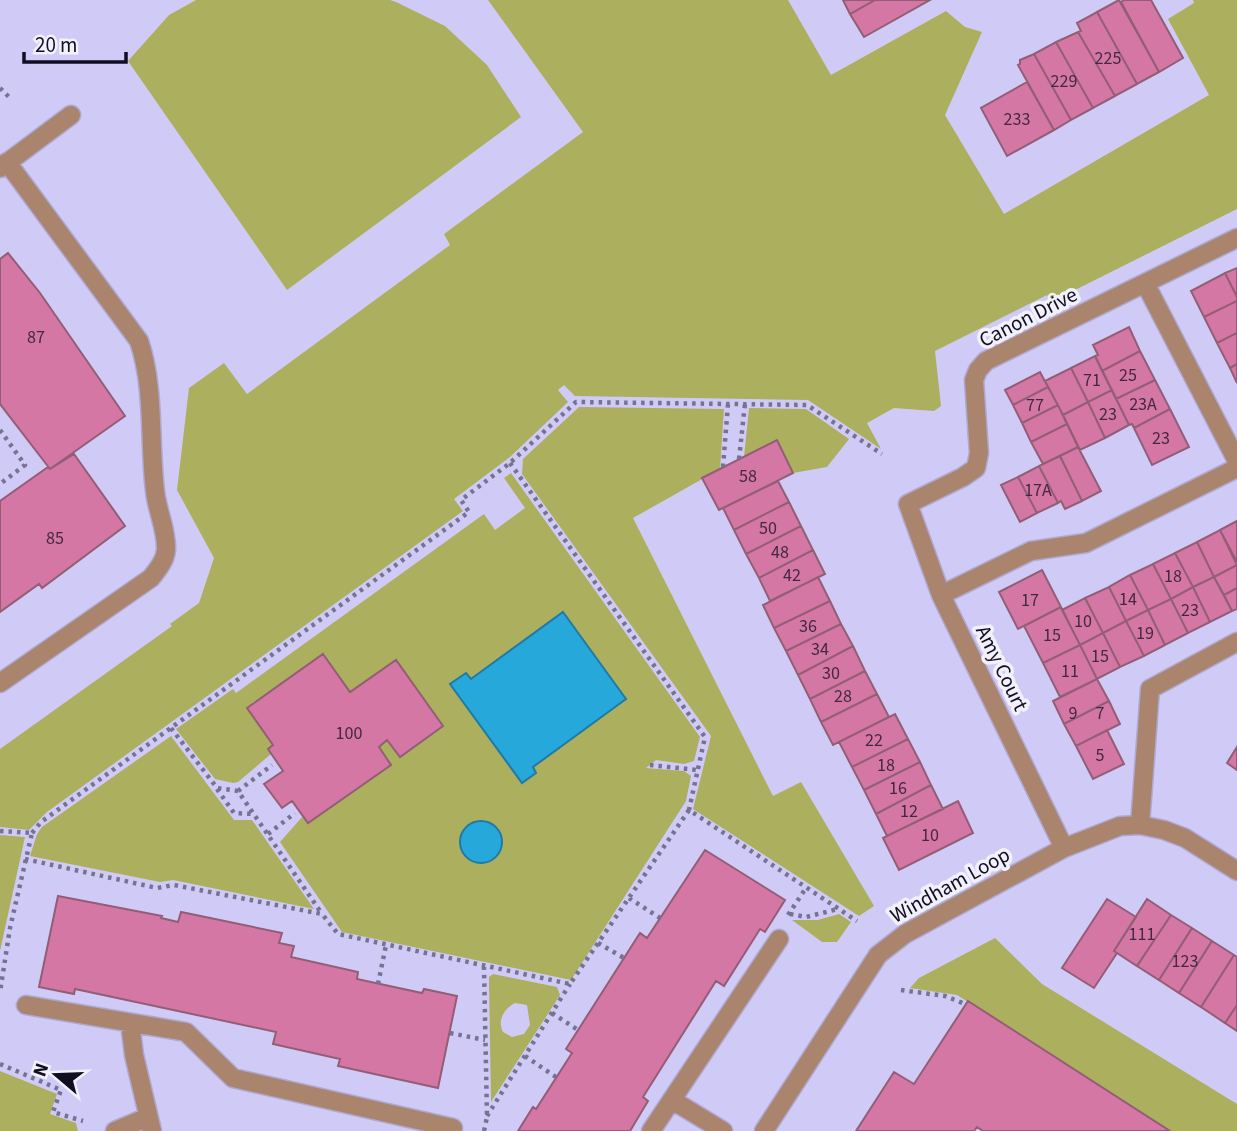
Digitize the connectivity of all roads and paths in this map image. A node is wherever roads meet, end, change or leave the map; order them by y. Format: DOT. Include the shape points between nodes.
graph roads {
  1 [pos="0,88"];
  2 [pos="11,99"];
  3 [pos="71,115"];
  4 [pos="4,165"];
  5 [pos="1237,238"];
  6 [pos="1145,283"];
  7 [pos="728,404"];
  8 [pos="745,404"];
  9 [pos="0,430"];
  10 [pos="881,453"];
  11 [pos="739,459"];
  12 [pos="1237,461"];
  13 [pos="510,463"];
  14 [pos="723,467"];
  15 [pos="1237,468"];
  16 [pos="0,484"];
  17 [pos="908,504"];
  18 [pos="941,595"];
  19 [pos="1237,642"];
  20 [pos="0,683"];
  21 [pos="171,729"];
  22 [pos="272,765"];
  23 [pos="650,765"];
  24 [pos="697,770"];
  25 [pos="217,788"];
  26 [pos="238,791"];
  27 [pos="688,810"];
  28 [pos="295,813"];
  29 [pos="254,814"];
  30 [pos="1140,825"];
  31 [pos="0,831"];
  32 [pos="32,833"];
  33 [pos="268,834"];
  34 [pos="1064,848"];
  35 [pos="25,859"];
  36 [pos="1237,871"];
  37 [pos="806,888"];
  38 [pos="629,898"];
  39 [pos="838,909"];
  40 [pos="322,914"];
  41 [pos="660,918"];
  42 [pos="857,921"];
  43 [pos="779,939"];
  44 [pos="598,943"];
  45 [pos="386,945"];
  46 [pos="624,958"];
  47 [pos="484,967"];
  48 [pos="378,984"];
  49 [pos="570,984"];
  50 [pos="901,990"];
  51 [pos="0,992"];
  52 [pos="965,1004"];
  53 [pos="26,1005"];
  54 [pos="552,1013"];
  55 [pos="130,1023"];
  56 [pos="578,1030"];
  57 [pos="450,1033"];
  58 [pos="485,1040"];
  59 [pos="525,1056"];
  60 [pos="0,1063"];
  61 [pos="556,1077"];
  62 [pos="672,1100"];
  63 [pos="487,1117"];
  64 [pos="83,1121"];
  65 [pos="150,1124"];
  66 [pos="453,1130"];
  67 [pos="115,1131"];
  68 [pos="484,1131"];
  69 [pos="651,1131"];
  70 [pos="723,1131"];
  71 [pos="764,1131"];
  1 -- 2 [label="path"];
  3 -- 4 [label="street"];
  4 -- 20 [label="street" via="139,341 145,360 156,504 166,551 151,578"];
  5 -- 6 [label="street, Canon Drive"];
  6 -- 12 [label="street"];
  6 -- 17 [label="street, Canon Drive" via="986,361 974,380 976,468"];
  7 -- 8 [label="path"];
  7 -- 13 [label="path" via="576,402"];
  7 -- 14 [label="path"];
  8 -- 10 [label="path" via="807,405"];
  8 -- 11 [label="path"];
  9 -- 16 [label="path" via="25,465"];
  13 -- 21 [label="path" via="461,500 469,512"];
  13 -- 24 [label="path" via="705,737"];
  15 -- 18 [label="street" via="1086,543 1031,551"];
  17 -- 18 [label="street, Amy Court"];
  18 -- 34 [label="street, Amy Court"];
  19 -- 30 [label="street" via="1150,689"];
  21 -- 25 [label="path"];
  21 -- 32 [label="path"];
  22 -- 26 [label="path"];
  23 -- 24 [label="path"];
  24 -- 27 [label="path"];
  25 -- 26 [label="path"];
  25 -- 29 [label="path" via="234,813"];
  26 -- 29 [label="path"];
  27 -- 37 [label="path"];
  27 -- 38 [label="path"];
  28 -- 33 [label="path"];
  29 -- 33 [label="path"];
  30 -- 34 [label="street, Windham Loop" via="1120,826"];
  30 -- 36 [label="street, Windham Loop" via="1185,838"];
  31 -- 32 [label="path"];
  32 -- 35 [label="path"];
  33 -- 40 [label="path"];
  34 -- 71 [label="street, Windham Loop" via="890,944 878,955"];
  35 -- 40 [label="path" via="157,888 174,885"];
  35 -- 51 [label="path"];
  37 -- 39 [label="path"];
  37 -- 39 [label="path" via="788,915 806,917"];
  38 -- 41 [label="path"];
  38 -- 44 [label="path"];
  39 -- 42 [label="path"];
  40 -- 45 [label="path" via="338,934"];
  43 -- 62 [label="street"];
  44 -- 46 [label="path"];
  44 -- 49 [label="path"];
  45 -- 47 [label="path"];
  45 -- 48 [label="path"];
  47 -- 49 [label="path"];
  47 -- 58 [label="path"];
  49 -- 54 [label="path"];
  50 -- 52 [label="path" via="945,996"];
  53 -- 55 [label="street"];
  54 -- 56 [label="path"];
  54 -- 59 [label="path"];
  55 -- 65 [label="street"];
  55 -- 66 [label="street" via="186,1032 233,1078"];
  57 -- 58 [label="path"];
  58 -- 63 [label="path"];
  59 -- 61 [label="path"];
  59 -- 63 [label="path"];
  60 -- 64 [label="path" via="61,1090 54,1112"];
  62 -- 69 [label="street"];
  62 -- 70 [label="street"];
  63 -- 68 [label="path"];
  65 -- 67 [label="street"];
}
